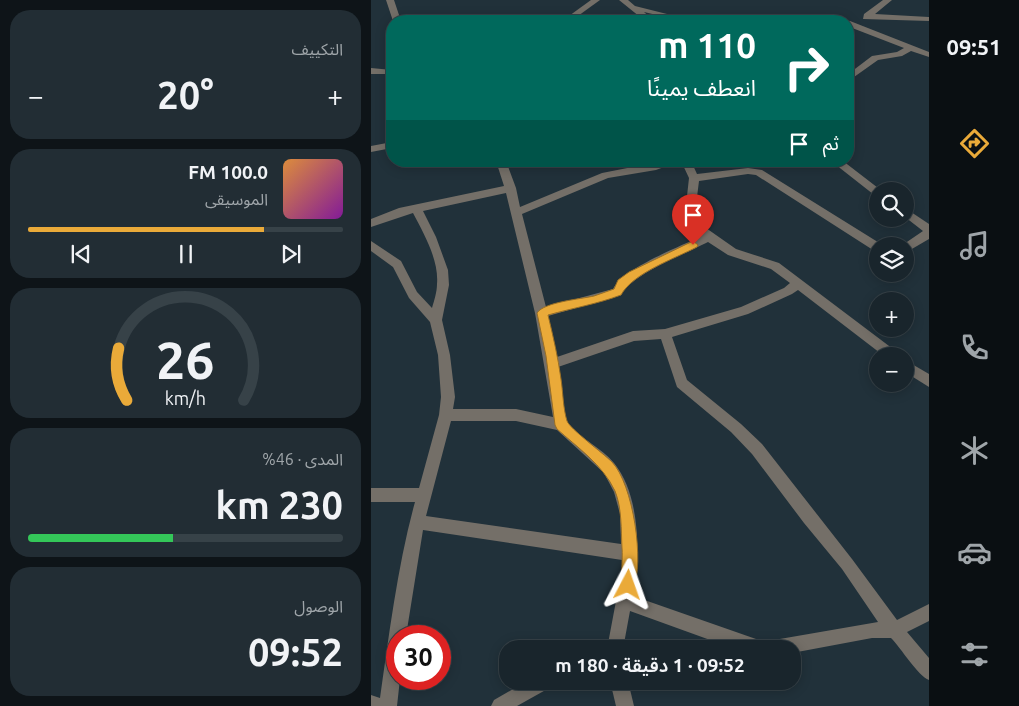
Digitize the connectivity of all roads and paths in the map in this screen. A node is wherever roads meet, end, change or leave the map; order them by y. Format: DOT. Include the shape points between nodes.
graph roads {
  1 [pos="390,0"];
  2 [pos="596,0"];
  3 [pos="623,0"];
  4 [pos="888,0"];
  5 [pos="635,8"];
  6 [pos="395,15"];
  7 [pos="575,15"];
  8 [pos="643,15"];
  9 [pos="665,15"];
  10 [pos="867,16"];
  11 [pos="929,19"];
  12 [pos="854,21"];
  13 [pos="854,25"];
  14 [pos="911,47"];
  15 [pos="929,56"];
  16 [pos="371,72"];
  17 [pos="386,72"];
  18 [pos="854,74"];
  19 [pos="386,146"];
  20 [pos="371,149"];
  21 [pos="503,167"];
  22 [pos="656,167"];
  23 [pos="689,167"];
  24 [pos="844,167"];
  25 [pos="695,178"];
  26 [pos="869,185"];
  27 [pos="511,188"];
  28 [pos="416,208"];
  29 [pos="517,212"];
  30 [pos="914,219"];
  31 [pos="371,223"];
  32 [pos="929,230"];
  33 [pos="929,234"];
  34 [pos="709,237"];
  35 [pos="869,242"];
  36 [pos="914,243"];
  37 [pos="371,244"];
  38 [pos="798,283"];
  39 [pos="542,313"];
  40 [pos="436,320"];
  41 [pos="665,334"];
  42 [pos="881,347"];
  43 [pos="553,363"];
  44 [pos="914,371"];
  45 [pos="929,382"];
  46 [pos="446,415"];
  47 [pos="561,425"];
  48 [pos="371,495"];
  49 [pos="424,495"];
  50 [pos="417,522"];
  51 [pos="629,553"];
  52 [pos="625,601"];
  53 [pos="929,612"];
  54 [pos="399,625"];
  55 [pos="894,630"];
  56 [pos="614,640"];
  57 [pos="929,672"];
  58 [pos="390,690"];
  59 [pos="529,690"];
  60 [pos="621,690"];
  61 [pos="371,704"];
  62 [pos="379,706"];
  63 [pos="388,706"];
  64 [pos="500,706"];
  65 [pos="625,706"];
  1 -- 6 [label="street"];
  2 -- 7 [label="street"];
  3 -- 5 [label="street"];
  4 -- 10 [label="street"];
  5 -- 8 [label="street"];
  5 -- 9 [label="street"];
  10 -- 11 [label="street"];
  10 -- 12 [label="street"];
  13 -- 14 [label="street"];
  14 -- 15 [label="street"];
  14 -- 18 [label="street" via="899,54 875,58"];
  16 -- 17 [label="street"];
  19 -- 20 [label="street"];
  21 -- 27 [label="street"];
  22 -- 29 [label="street" via="606,176"];
  23 -- 25 [label="street"];
  24 -- 26 [label="street"];
  25 -- 34 [label="street" via="691,204 699,225"];
  25 -- 35 [label="street" via="758,172"];
  27 -- 28 [label="street"];
  27 -- 29 [label="street"];
  28 -- 31 [label="street"];
  28 -- 40 [label="street" via="431,237 442,270 443,286"];
  29 -- 39 [label="street"];
  30 -- 32 [label="street"];
  33 -- 36 [label="street"];
  34 -- 38 [label="street" via="732,252 775,266"];
  34 -- 39 [label="street" via="633,275 622,283 617,292"];
  37 -- 40 [label="street" via="397,264 413,295"];
  38 -- 41 [label="street" via="761,304"];
  38 -- 42 [label="street"];
  39 -- 43 [label="street"];
  40 -- 46 [label="street" via="444,355 448,397"];
  41 -- 43 [label="street" via="633,336"];
  41 -- 55 [label="street" via="683,383 757,449"];
  43 -- 47 [label="street"];
  44 -- 45 [label="street"];
  46 -- 47 [label="street" via="516,416"];
  46 -- 49 [label="street"];
  47 -- 51 [label="street" via="609,468 621,490 627,514"];
  48 -- 49 [label="street"];
  49 -- 50 [label="street"];
  50 -- 51 [label="street"];
  50 -- 54 [label="street"];
  51 -- 52 [label="street"];
  52 -- 55 [label="street" via="723,636 774,648 872,630"];
  52 -- 56 [label="street"];
  53 -- 55 [label="street"];
  55 -- 57 [label="street" via="909,644"];
  58 -- 63 [label="street"];
  59 -- 64 [label="street"];
  60 -- 65 [label="street"];
  61 -- 62 [label="street"];
}
